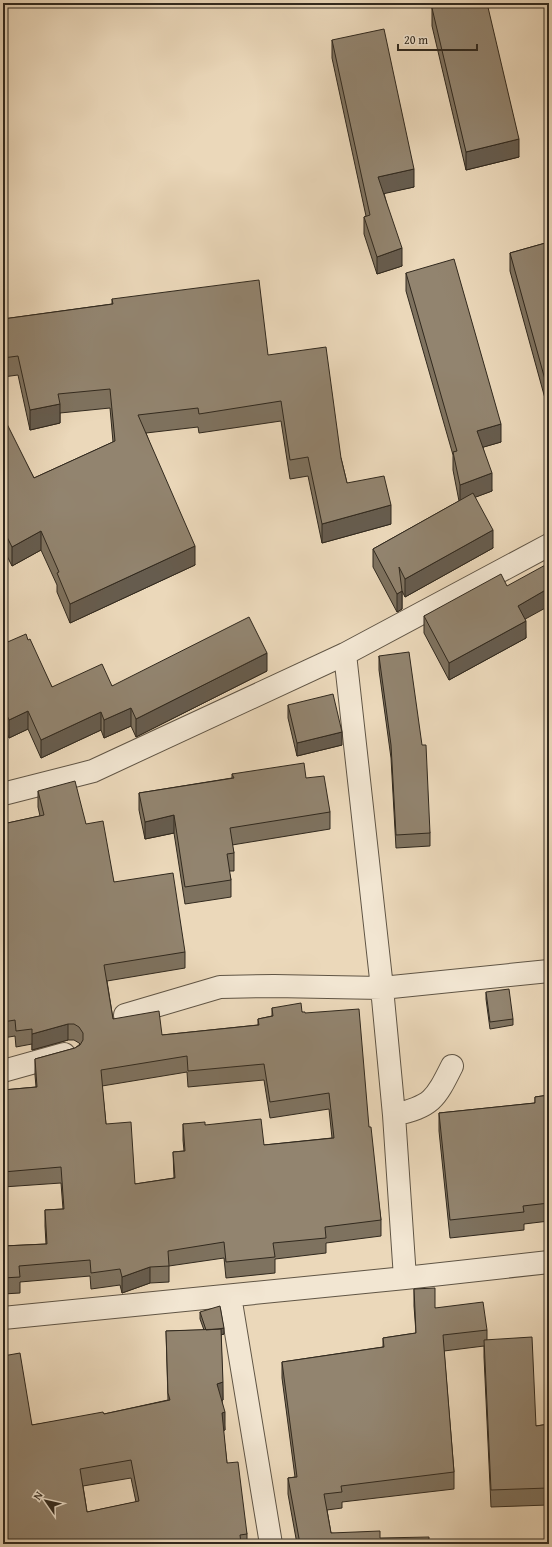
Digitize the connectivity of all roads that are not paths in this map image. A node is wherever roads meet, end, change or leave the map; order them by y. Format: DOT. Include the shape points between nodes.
graph roads {
  1 [pos="549,545"];
  2 [pos="345,654"];
  3 [pos="3,794"];
  4 [pos="549,971"];
  5 [pos="382,988"];
  6 [pos="125,1015"];
  7 [pos="71,1052"];
  8 [pos="452,1066"];
  9 [pos="3,1071"];
  10 [pos="394,1115"];
  11 [pos="549,1262"];
  12 [pos="405,1278"];
  13 [pos="230,1296"];
  14 [pos="3,1318"];
  15 [pos="271,1544"];
  1 -- 2 [label="street"];
  2 -- 3 [label="street" via="93,771"];
  2 -- 5 [label="street"];
  4 -- 5 [label="street"];
  5 -- 6 [label="street" via="220,987"];
  5 -- 10 [label="street"];
  7 -- 9 [label="street"];
  8 -- 10 [label="street" via="440,1090 432,1099 417,1109"];
  10 -- 12 [label="street"];
  11 -- 12 [label="street"];
  12 -- 13 [label="street"];
  13 -- 14 [label="street"];
  13 -- 15 [label="street"];
}
